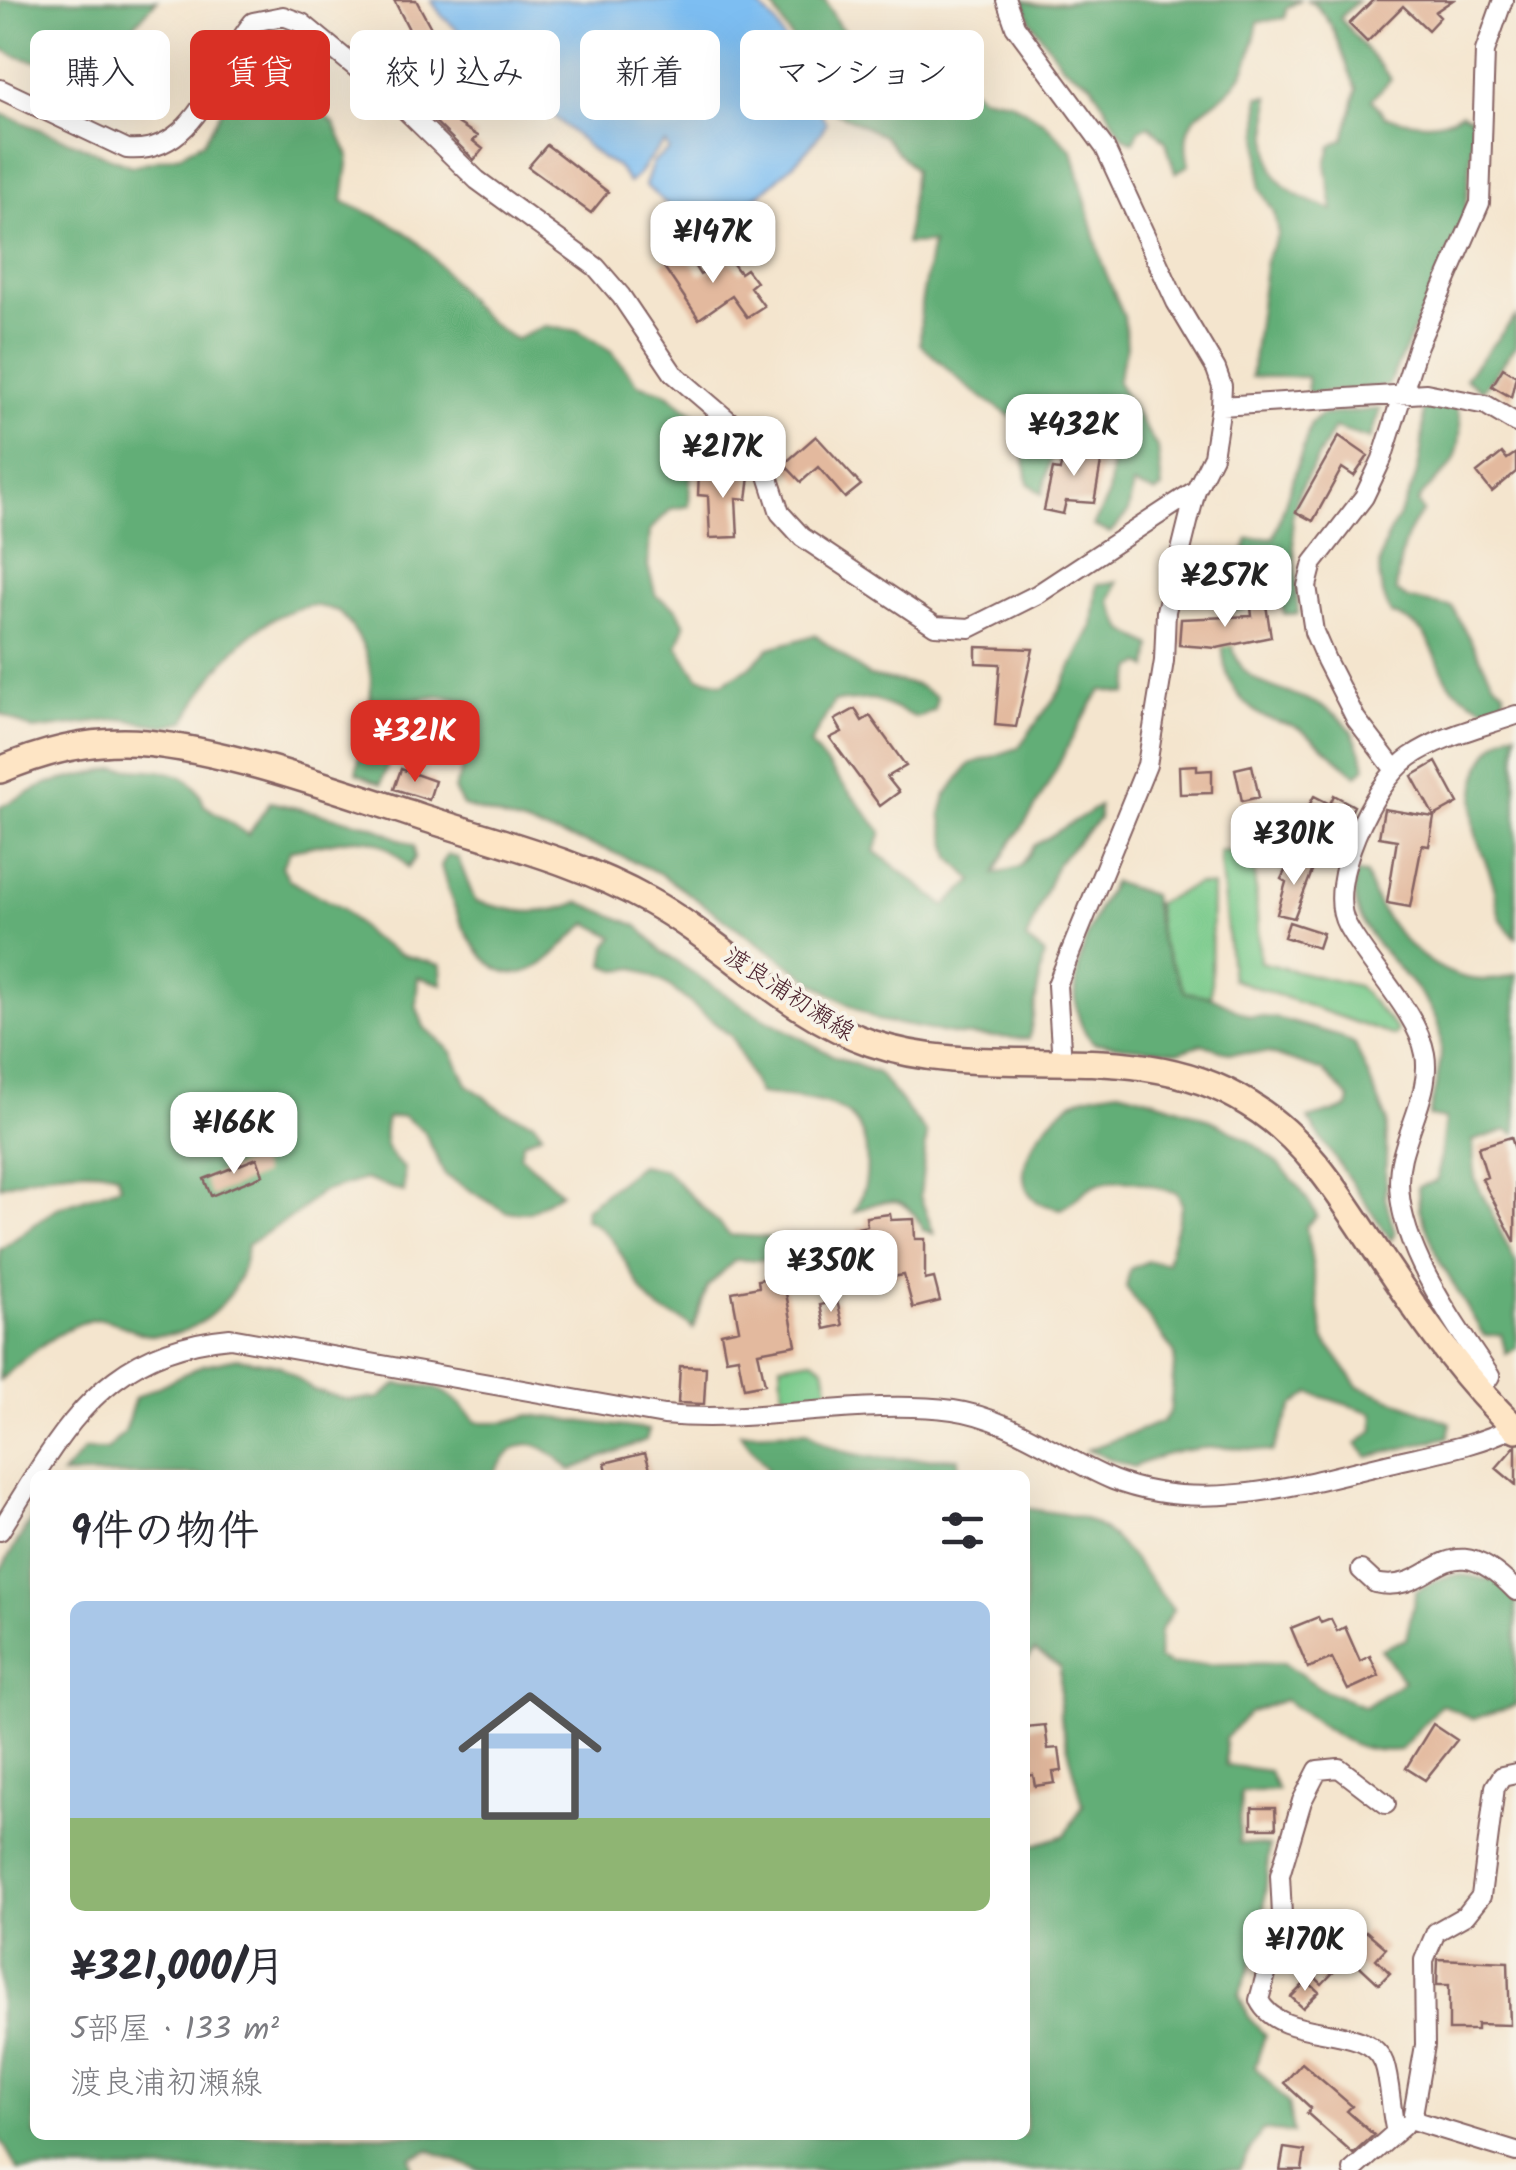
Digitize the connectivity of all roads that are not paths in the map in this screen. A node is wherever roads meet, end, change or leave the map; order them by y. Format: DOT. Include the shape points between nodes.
graph roads {
  1 [pos="1006,0"];
  2 [pos="1503,0"];
  3 [pos="0,89"];
  4 [pos="1400,396"];
  5 [pos="1221,406"];
  6 [pos="1516,424"];
  7 [pos="1196,490"];
  8 [pos="1516,715"];
  9 [pos="0,770"];
  10 [pos="1395,770"];
  11 [pos="1062,1063"];
  12 [pos="1479,1393"];
  13 [pos="1513,1419"];
  14 [pos="38,1470"];
  15 [pos="30,1483"];
  16 [pos="0,1531"];
  17 [pos="1361,1570"];
  18 [pos="1516,1591"];
  19 [pos="1516,1773"];
  20 [pos="1386,1804"];
  21 [pos="1412,2120"];
  22 [pos="1396,2132"];
  23 [pos="1516,2152"];
  24 [pos="1353,2170"];
  1 -- 5 [label="street" via="1015,26 1104,148 1176,302 1216,369"];
  2 -- 4 [label="street" via="1484,52 1480,203"];
  3 -- 7 [label="street" via="127,150 147,151 180,137 253,22 283,16 302,23 477,180 596,267 674,373 749,438 780,513 802,536 936,626 970,628 1038,594"];
  4 -- 5 [label="street"];
  4 -- 6 [label="street" via="1452,395"];
  4 -- 10 [label="street" via="1364,498 1313,563 1307,586 1320,646 1356,719"];
  5 -- 7 [label="street" via="1213,456"];
  7 -- 11 [label="street" via="1166,610 1146,765 1057,985"];
  8 -- 10 [label="street" via="1429,747"];
  9 -- 11 [label="main road, 渡良浦初瀬線" via="64,748 146,743 328,788 598,874 698,930 840,1031 872,1044 975,1063"];
  10 -- 12 [label="street" via="1340,876 1338,898 1346,923 1421,1037 1426,1071 1401,1158 1400,1206 1455,1323 1490,1376"];
  11 -- 12 [label="main road, 渡良浦初瀬線" via="1109,1062 1191,1078 1276,1122 1313,1160"];
  12 -- 13 [label="main road, 渡良浦初瀬線"];
  13 -- 14 [label="street" via="1454,1448 1236,1495 1174,1495 1114,1480 1014,1430 956,1411 664,1415 230,1338 174,1346 130,1368 69,1424"];
  15 -- 16 [label="street"];
  17 -- 18 [label="street" via="1384,1585 1468,1558"];
  19 -- 21 [label="street" via="1494,1786 1481,1896 1428,1942 1426,2046"];
  20 -- 22 [label="street" via="1339,1768 1318,1770 1280,1875 1282,1915 1259,2000 1264,2010 1307,2031 1364,2040 1375,2049 1384,2064"];
  21 -- 22 [label="street"];
  21 -- 23 [label="street"];
  22 -- 24 [label="street"];
}
